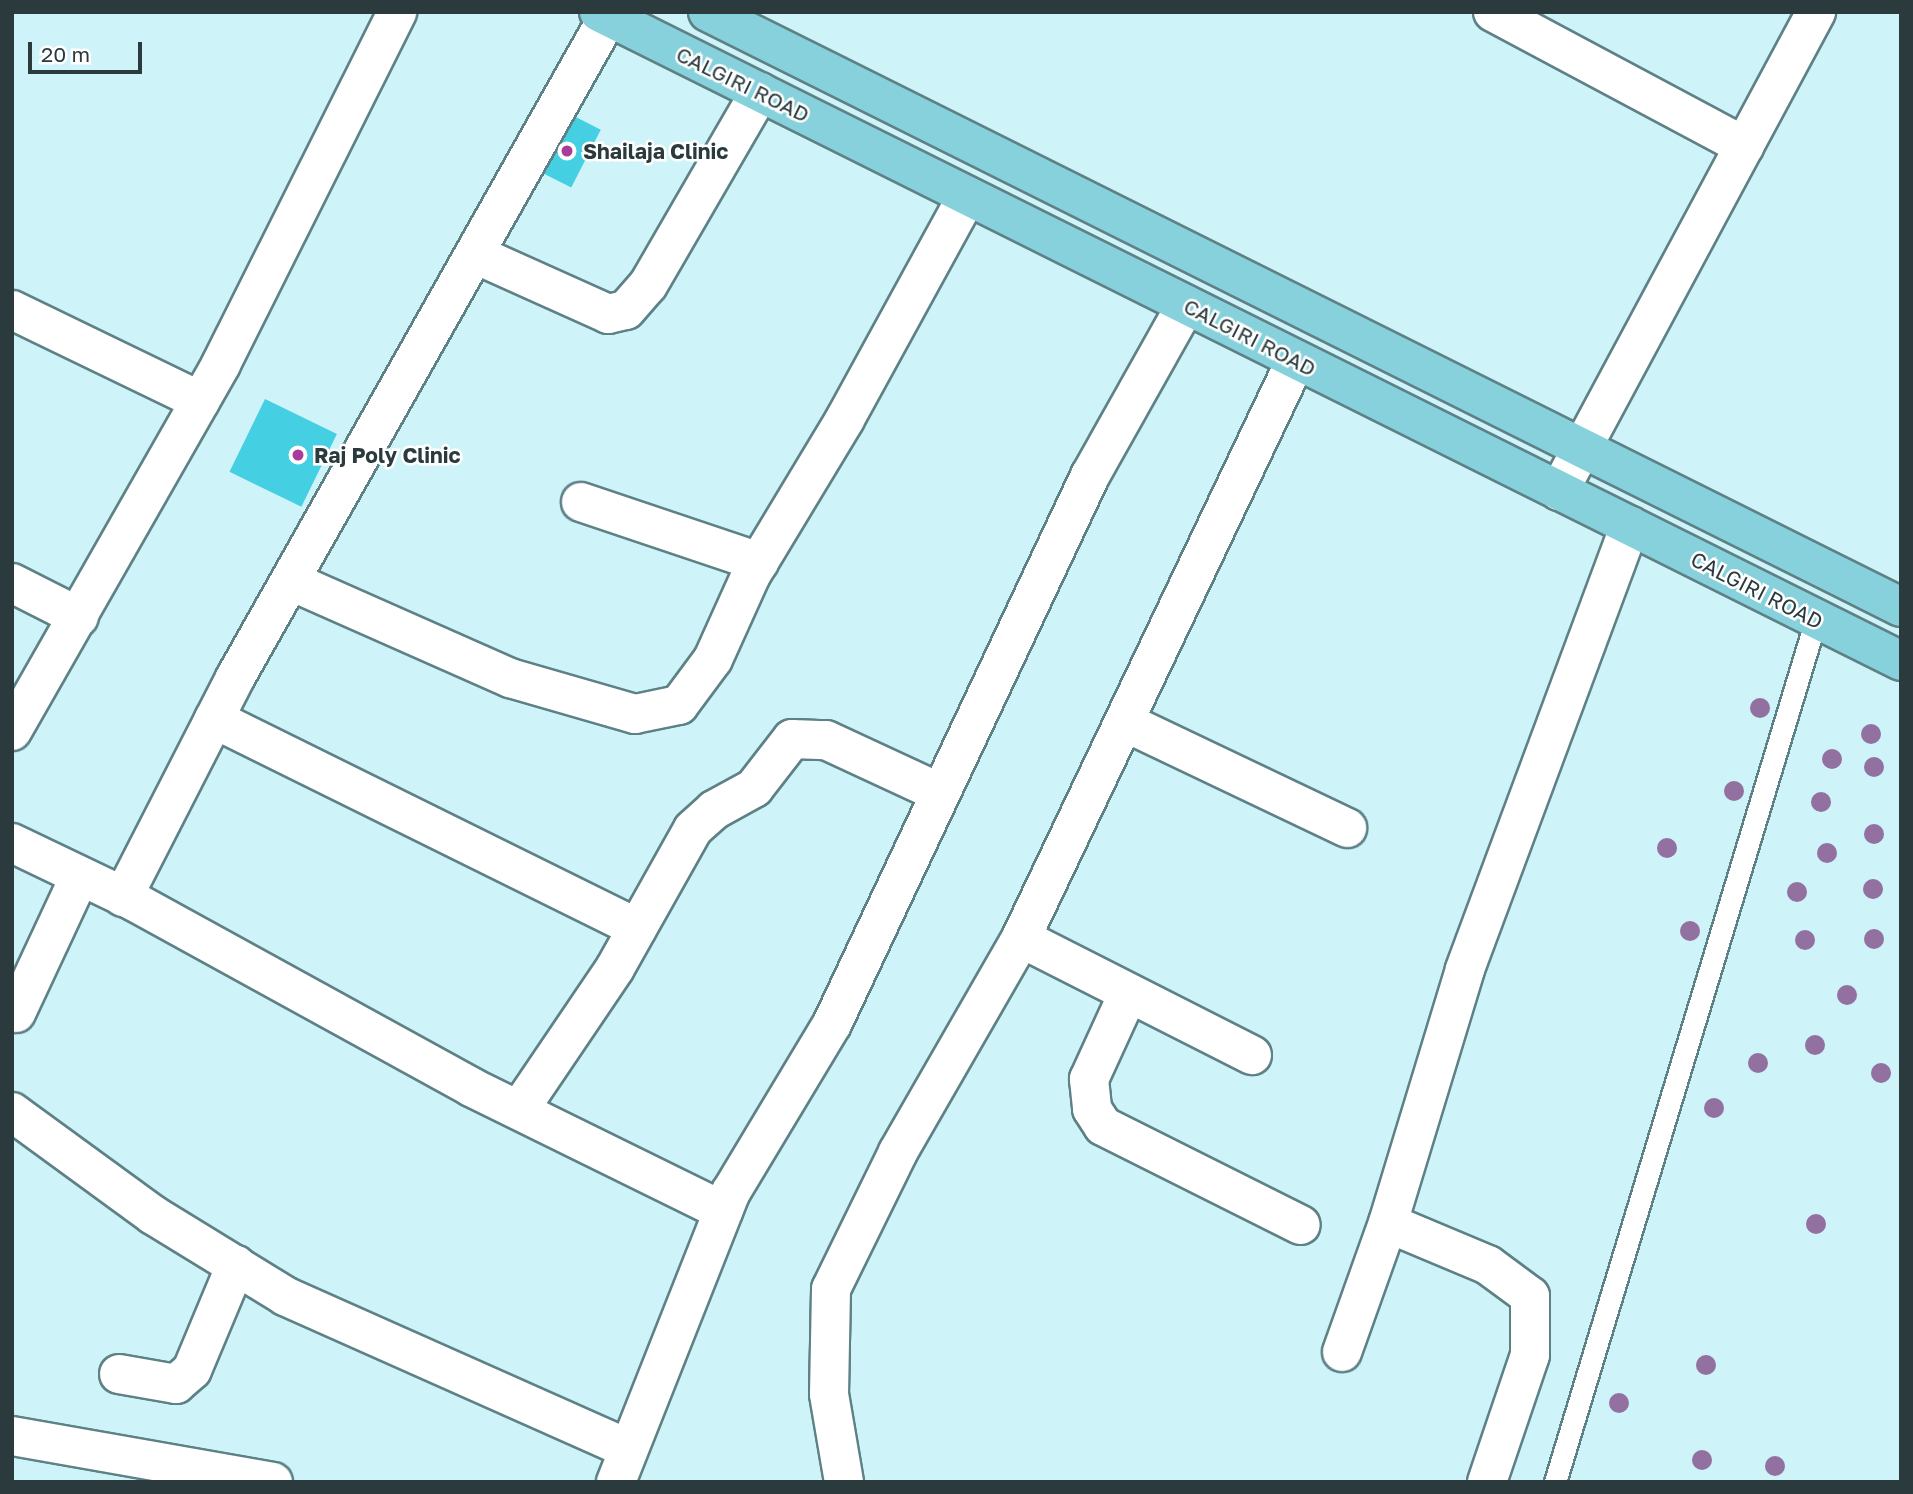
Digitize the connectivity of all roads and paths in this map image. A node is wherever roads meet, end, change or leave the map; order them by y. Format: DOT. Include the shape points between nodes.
graph roads {
  1 [pos="397,12"];
  2 [pos="708,12"];
  3 [pos="1816,12"];
  4 [pos="1499,14"];
  5 [pos="604,15"];
  6 [pos="760,92"];
  7 [pos="1744,146"];
  8 [pos="967,195"];
  9 [pos="477,255"];
  10 [pos="1186,305"];
  11 [pos="12,310"];
  12 [pos="1296,360"];
  13 [pos="200,401"];
  14 [pos="1581,450"];
  15 [pos="1559,491"];
  16 [pos="581,502"];
  17 [pos="1630,526"];
  18 [pos="759,562"];
  19 [pos="291,581"];
  20 [pos="12,583"];
  21 [pos="1901,607"];
  22 [pos="79,617"];
  23 [pos="1816,619"];
  24 [pos="1901,661"];
  25 [pos="214,719"];
  26 [pos="1127,723"];
  27 [pos="12,731"];
  28 [pos="940,793"];
  29 [pos="1348,828"];
  30 [pos="12,843"];
  31 [pos="80,876"];
  32 [pos="123,897"];
  33 [pos="638,928"];
  34 [pos="1021,938"];
  35 [pos="1128,994"];
  36 [pos="16,1013"];
  37 [pos="1252,1055"];
  38 [pos="519,1111"];
  39 [pos="12,1112"];
  40 [pos="723,1211"];
  41 [pos="1388,1223"];
  42 [pos="1301,1224"];
  43 [pos="236,1265"];
  44 [pos="1342,1352"];
  45 [pos="119,1374"];
  46 [pos="12,1436"];
  47 [pos="621,1465"];
  48 [pos="273,1482"];
  49 [pos="844,1482"];
  50 [pos="1488,1482"];
  51 [pos="1555,1482"];
  1 -- 13 [label="street"];
  2 -- 14 [label="main road"];
  3 -- 7 [label="street"];
  4 -- 7 [label="street"];
  5 -- 6 [label="main road, CALGIRI ROAD"];
  5 -- 9 [label="street"];
  6 -- 8 [label="main road, CALGIRI ROAD"];
  6 -- 9 [label="street" via="648,285 626,310 608,314"];
  7 -- 14 [label="street"];
  8 -- 10 [label="main road, CALGIRI ROAD"];
  8 -- 18 [label="street" via="845,419"];
  9 -- 19 [label="street"];
  10 -- 12 [label="main road, CALGIRI ROAD"];
  10 -- 28 [label="street" via="1090,477"];
  11 -- 13 [label="street"];
  12 -- 15 [label="main road, CALGIRI ROAD"];
  12 -- 26 [label="street"];
  13 -- 22 [label="street"];
  14 -- 15 [label="street"];
  14 -- 21 [label="main road"];
  15 -- 17 [label="main road, CALGIRI ROAD"];
  16 -- 18 [label="street"];
  17 -- 23 [label="main road, CALGIRI ROAD"];
  17 -- 41 [label="street" via="1465,969"];
  18 -- 19 [label="street" via="713,659 679,705 635,715 510,678"];
  19 -- 25 [label="street"];
  20 -- 22 [label="street"];
  22 -- 27 [label="street"];
  23 -- 24 [label="main road, CALGIRI ROAD"];
  23 -- 51 [label="lane"];
  25 -- 32 [label="street"];
  25 -- 33 [label="street"];
  26 -- 29 [label="street"];
  26 -- 34 [label="street"];
  28 -- 33 [label="street" via="826,740 792,739 754,788 714,810 693,829"];
  28 -- 40 [label="street" via="832,1024"];
  30 -- 31 [label="street"];
  31 -- 32 [label="street"];
  31 -- 36 [label="street"];
  32 -- 38 [label="street"];
  33 -- 38 [label="street"];
  34 -- 35 [label="street"];
  34 -- 49 [label="street" via="898,1152 831,1289 829,1394"];
  35 -- 37 [label="street"];
  35 -- 42 [label="street" via="1089,1079 1092,1109 1103,1126"];
  38 -- 40 [label="street"];
  39 -- 43 [label="street" via="153,1215"];
  40 -- 47 [label="street"];
  41 -- 44 [label="street"];
  41 -- 50 [label="street" via="1488,1265 1530,1296 1530,1355"];
  43 -- 45 [label="street" via="192,1370 176,1384"];
  43 -- 47 [label="street" via="285,1296"];
  46 -- 48 [label="street"];
}
